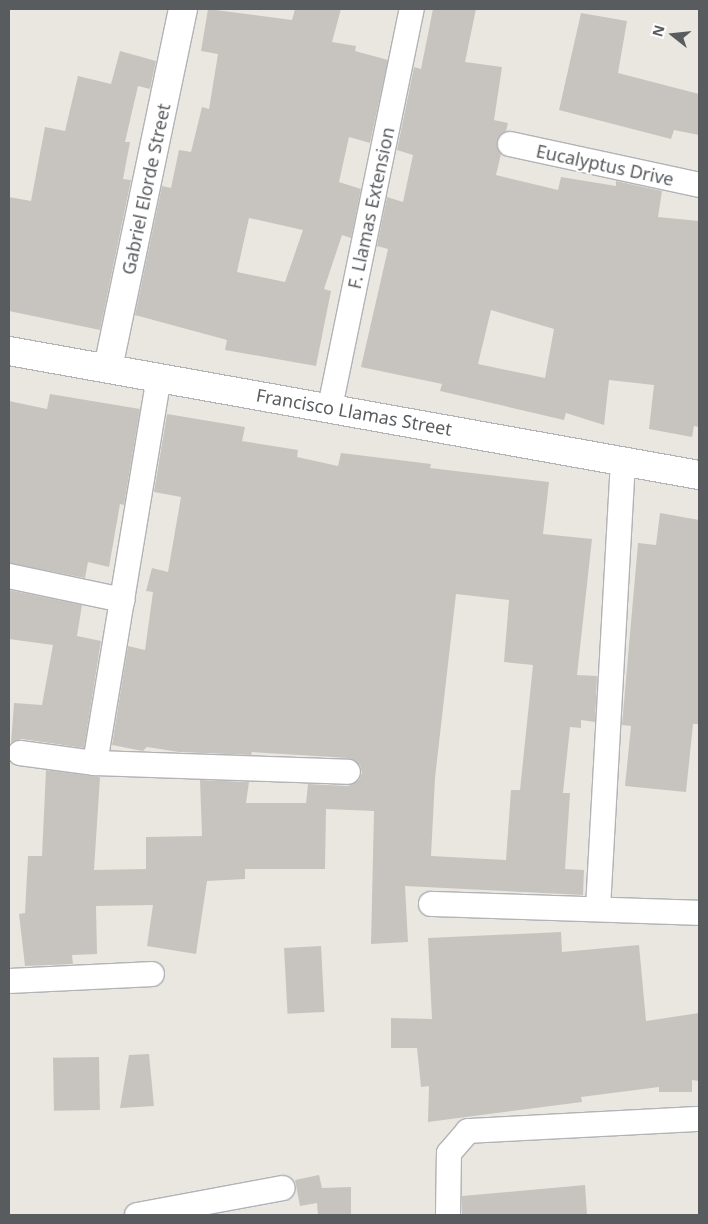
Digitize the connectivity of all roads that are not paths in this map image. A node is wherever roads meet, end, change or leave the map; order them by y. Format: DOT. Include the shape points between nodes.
graph roads {
  1 [pos="184,9"];
  2 [pos="412,9"];
  3 [pos="510,144"];
  4 [pos="699,185"];
  5 [pos="9,351"];
  6 [pos="108,368"];
  7 [pos="159,377"];
  8 [pos="330,407"];
  9 [pos="624,460"];
  10 [pos="699,475"];
  11 [pos="9,576"];
  12 [pos="123,600"];
  13 [pos="20,753"];
  14 [pos="95,762"];
  15 [pos="348,772"];
  16 [pos="431,904"];
  17 [pos="598,908"];
  18 [pos="699,913"];
  19 [pos="152,974"];
  20 [pos="9,981"];
  21 [pos="699,1119"];
  22 [pos="283,1188"];
  23 [pos="137,1215"];
  24 [pos="448,1215"];
  1 -- 6 [label="main road, Gabriel Elorde Street"];
  2 -- 8 [label="street, F. Llamas Extension"];
  3 -- 4 [label="street, Eucalyptus Drive"];
  5 -- 6 [label="main road, Francisco Llamas Street"];
  6 -- 7 [label="main road, Francisco Llamas Street"];
  7 -- 8 [label="main road, Francisco Llamas Street"];
  7 -- 12 [label="street"];
  8 -- 9 [label="main road, Francisco Llamas Street"];
  9 -- 10 [label="main road, Francisco Llamas Street"];
  9 -- 17 [label="street"];
  11 -- 12 [label="street"];
  12 -- 14 [label="street"];
  13 -- 14 [label="street"];
  14 -- 15 [label="street"];
  16 -- 17 [label="street"];
  17 -- 18 [label="street"];
  19 -- 20 [label="street"];
  21 -- 24 [label="street" via="468,1131 449,1153"];
  22 -- 23 [label="street"];
}
